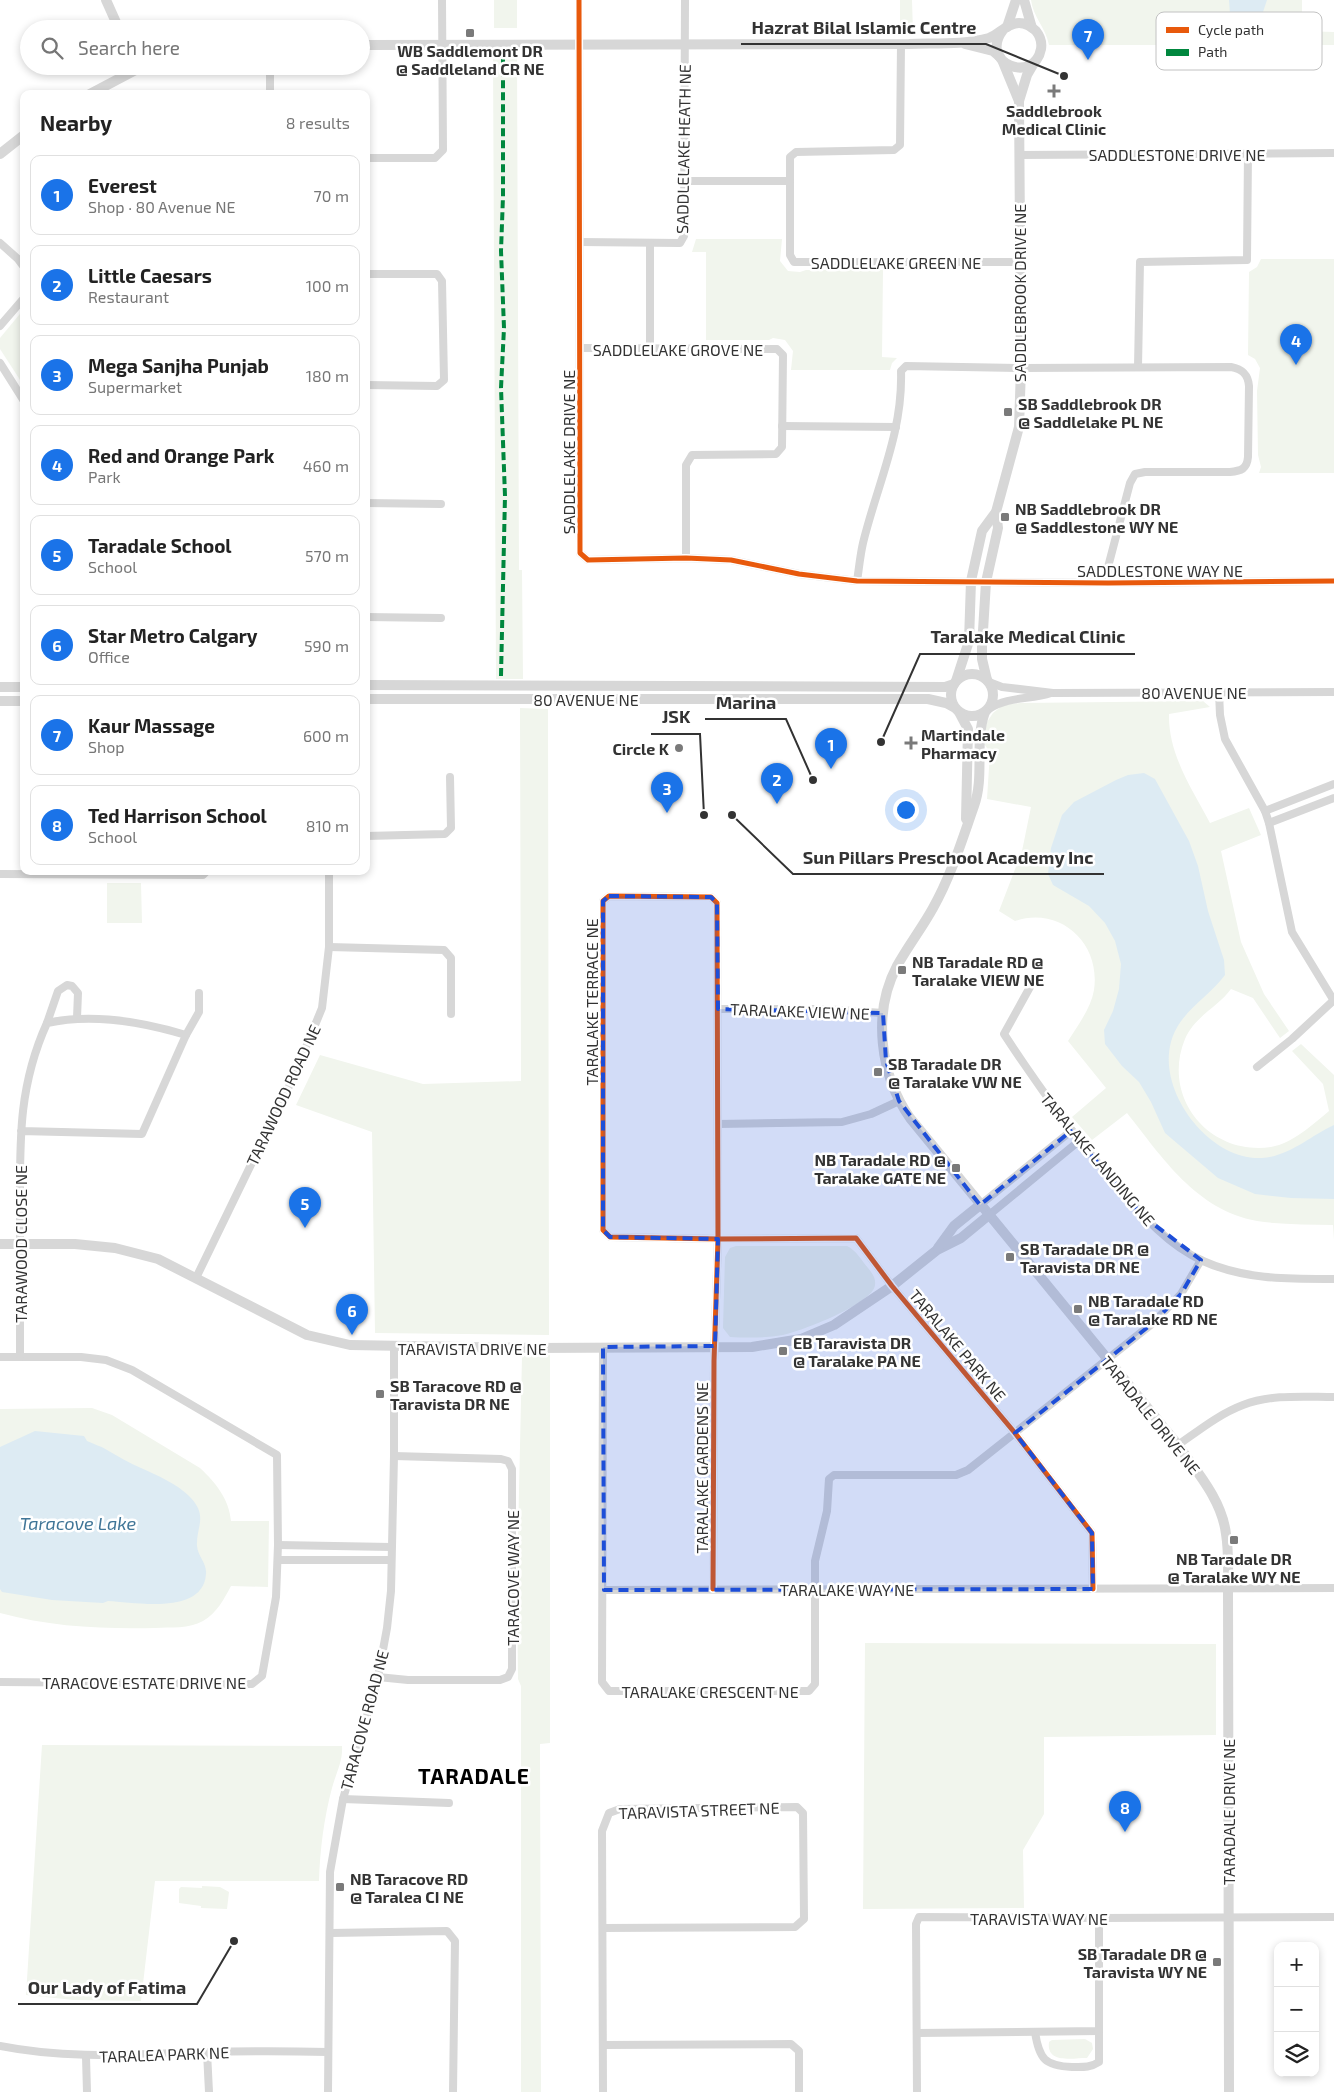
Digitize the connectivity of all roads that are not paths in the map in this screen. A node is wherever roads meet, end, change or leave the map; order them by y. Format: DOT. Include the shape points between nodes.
graph roads {
  1 [pos="106,0"];
  2 [pos="442,0"];
  3 [pos="580,0"];
  4 [pos="686,0"];
  5 [pos="1016,0"];
  6 [pos="1024,0"];
  7 [pos="115,20"];
  8 [pos="1005,28"];
  9 [pos="1032,28"];
  10 [pos="959,42"];
  11 [pos="443,43"];
  12 [pos="370,44"];
  13 [pos="580,44"];
  14 [pos="685,44"];
  15 [pos="901,44"];
  16 [pos="1001,59"];
  17 [pos="1034,62"];
  18 [pos="124,75"];
  19 [pos="270,75"];
  20 [pos="97,90"];
  21 [pos="270,90"];
  22 [pos="1019,101"];
  23 [pos="20,138"];
  24 [pos="1334,152"];
  25 [pos="1248,153"];
  26 [pos="0,154"];
  27 [pos="1019,155"];
  28 [pos="370,158"];
  29 [pos="685,181"];
  30 [pos="790,181"];
  31 [pos="580,242"];
  32 [pos="650,242"];
  33 [pos="0,244"];
  34 [pos="20,262"];
  35 [pos="1019,262"];
  36 [pos="370,274"];
  37 [pos="20,303"];
  38 [pos="0,326"];
  39 [pos="581,348"];
  40 [pos="650,349"];
  41 [pos="0,363"];
  42 [pos="1021,368"];
  43 [pos="1138,368"];
  44 [pos="370,385"];
  45 [pos="20,395"];
  46 [pos="782,426"];
  47 [pos="896,426"];
  48 [pos="370,504"];
  49 [pos="441,504"];
  50 [pos="996,512"];
  51 [pos="686,558"];
  52 [pos="971,581"];
  53 [pos="1334,581"];
  54 [pos="857,582"];
  55 [pos="986,582"];
  56 [pos="1108,583"];
  57 [pos="370,617"];
  58 [pos="440,618"];
  59 [pos="988,681"];
  60 [pos="955,682"];
  61 [pos="370,685"];
  62 [pos="0,687"];
  63 [pos="20,687"];
  64 [pos="1219,692"];
  65 [pos="1334,692"];
  66 [pos="1053,693"];
  67 [pos="370,699"];
  68 [pos="0,701"];
  69 [pos="20,701"];
  70 [pos="957,710"];
  71 [pos="987,710"];
  72 [pos="450,777"];
  73 [pos="1334,784"];
  74 [pos="1334,798"];
  75 [pos="1265,811"];
  76 [pos="1269,823"];
  77 [pos="966,826"];
  78 [pos="370,836"];
  79 [pos="0,874"];
  80 [pos="20,874"];
  81 [pos="329,875"];
  82 [pos="329,947"];
  83 [pos="1035,978"];
  84 [pos="199,993"];
  85 [pos="1334,1001"];
  86 [pos="718,1009"];
  87 [pos="451,1014"];
  88 [pos="882,1014"];
  89 [pos="77,1018"];
  90 [pos="47,1023"];
  91 [pos="186,1035"];
  92 [pos="1257,1067"];
  93 [pos="899,1101"];
  94 [pos="718,1124"];
  95 [pos="21,1131"];
  96 [pos="1071,1131"];
  97 [pos="1079,1141"];
  98 [pos="980,1205"];
  99 [pos="989,1215"];
  100 [pos="718,1239"];
  101 [pos="0,1244"];
  102 [pos="20,1244"];
  103 [pos="937,1250"];
  104 [pos="1201,1260"];
  105 [pos="196,1278"];
  106 [pos="1334,1279"];
  107 [pos="892,1286"];
  108 [pos="714,1346"];
  109 [pos="394,1347"];
  110 [pos="603,1347"];
  111 [pos="0,1357"];
  112 [pos="20,1357"];
  113 [pos="1108,1360"];
  114 [pos="1334,1397"];
  115 [pos="1015,1433"];
  116 [pos="1178,1446"];
  117 [pos="394,1456"];
  118 [pos="278,1545"];
  119 [pos="391,1546"];
  120 [pos="278,1560"];
  121 [pos="391,1560"];
  122 [pos="1228,1588"];
  123 [pos="1334,1588"];
  124 [pos="713,1589"];
  125 [pos="816,1589"];
  126 [pos="1093,1589"];
  127 [pos="604,1590"];
  128 [pos="378,1676"];
  129 [pos="0,1682"];
  130 [pos="344,1798"];
  131 [pos="450,1802"];
  132 [pos="1334,1916"];
  133 [pos="1228,1917"];
  134 [pos="1099,1918"];
  135 [pos="603,1928"];
  136 [pos="331,1933"];
  137 [pos="1099,2031"];
  138 [pos="1035,2032"];
  139 [pos="917,2033"];
  140 [pos="604,2045"];
  141 [pos="0,2046"];
  142 [pos="208,2052"];
  143 [pos="328,2052"];
  144 [pos="86,2056"];
  145 [pos="87,2092"];
  146 [pos="208,2092"];
  147 [pos="328,2092"];
  148 [pos="453,2092"];
  149 [pos="603,2092"];
  150 [pos="799,2092"];
  151 [pos="917,2092"];
  152 [pos="1229,2092"];
  1 -- 7 [label="street"];
  2 -- 11 [label="street"];
  3 -- 13 [label="street, SADDLELAKE DRIVE NE"];
  4 -- 14 [label="street, SADDLELAKE HEATH NE"];
  5 -- 8 [label="street"];
  6 -- 9 [label="street"];
  8 -- 9 [label="street" via="1020,23"];
  8 -- 10 [label="street" via="989,38"];
  8 -- 16 [label="street" via="996,45"];
  9 -- 17 [label="street" via="1039,35 1041,45 1040,54"];
  10 -- 15 [label="street"];
  10 -- 16 [label="street" via="993,52"];
  11 -- 12 [label="street"];
  11 -- 13 [label="street"];
  11 -- 28 [label="street" via="443,150 435,158"];
  13 -- 14 [label="street"];
  13 -- 31 [label="street, SADDLELAKE DRIVE NE"];
  14 -- 15 [label="street"];
  14 -- 29 [label="street, SADDLELAKE HEATH NE"];
  15 -- 30 [label="street, SADDLELAKE GREEN NE" via="900,145 894,150 796,152 790,157"];
  16 -- 17 [label="street" via="1019,68"];
  16 -- 22 [label="street, SADDLEBROOK DRIVE NE"];
  17 -- 22 [label="street, SADDLEBROOK DRIVE NE"];
  18 -- 20 [label="street"];
  19 -- 21 [label="street"];
  22 -- 27 [label="street, SADDLEBROOK DRIVE NE"];
  23 -- 26 [label="street"];
  24 -- 25 [label="street, SADDLESTONE DRIVE NE"];
  25 -- 27 [label="street, SADDLESTONE DRIVE NE"];
  25 -- 43 [label="street" via="1247,260 1140,262"];
  27 -- 35 [label="street, SADDLEBROOK DRIVE NE"];
  29 -- 30 [label="street"];
  29 -- 32 [label="street, SADDLELAKE HEATH NE" via="684,236 680,243"];
  30 -- 35 [label="street, SADDLELAKE GREEN NE" via="790,255 794,262"];
  31 -- 32 [label="street, SADDLELAKE HEATH NE"];
  31 -- 39 [label="street, SADDLELAKE DRIVE NE"];
  32 -- 40 [label="street"];
  33 -- 34 [label="street"];
  35 -- 42 [label="street, SADDLEBROOK DRIVE NE"];
  36 -- 44 [label="street" via="437,274 442,281 444,363 444,380 438,386"];
  37 -- 38 [label="street"];
  39 -- 40 [label="street, SADDLELAKE GROVE NE"];
  39 -- 51 [label="street, SADDLELAKE DRIVE NE" via="580,553 588,560"];
  40 -- 46 [label="street, SADDLELAKE GROVE NE" via="777,349 783,355"];
  41 -- 45 [label="street"];
  42 -- 43 [label="street"];
  42 -- 47 [label="street" via="906,366 901,371 902,394"];
  42 -- 50 [label="street, SADDLEBROOK DRIVE NE" via="1018,426"];
  43 -- 56 [label="street" via="1231,367 1241,370 1247,376 1249,386 1248,462 1244,469 1230,472 1135,474 1108,567"];
  46 -- 47 [label="street"];
  46 -- 51 [label="street, SADDLELAKE GROVE NE" via="782,447 776,454 692,455 686,464"];
  47 -- 54 [label="street" via="863,543"];
  48 -- 49 [label="street"];
  50 -- 52 [label="street, SADDLEBROOK DRIVE NE" via="982,531"];
  50 -- 55 [label="street, SADDLEBROOK DRIVE NE" via="998,528"];
  51 -- 54 [label="street, SADDLELAKE DRIVE NE" via="731,560"];
  52 -- 54 [label="street, SADDLELAKE DRIVE NE"];
  52 -- 55 [label="street, SADDLELAKE DRIVE NE"];
  52 -- 60 [label="street, SADDLEBROOK DRIVE NE" via="969,641"];
  53 -- 56 [label="street, SADDLESTONE WAY NE"];
  55 -- 56 [label="street, SADDLESTONE WAY NE"];
  55 -- 59 [label="street, SADDLEBROOK DRIVE NE" via="982,659"];
  57 -- 58 [label="street"];
  59 -- 60 [label="street" via="975,674 967,674"];
  59 -- 66 [label="street, 80 AVENUE NE" via="1002,687"];
  59 -- 71 [label="street" via="994,699"];
  60 -- 61 [label="street, 80 AVENUE NE" via="945,686 828,687"];
  60 -- 70 [label="street" via="950,697"];
  62 -- 63 [label="street"];
  64 -- 65 [label="street, 80 AVENUE NE"];
  64 -- 66 [label="street, 80 AVENUE NE"];
  64 -- 75 [label="street" via="1224,739"];
  66 -- 71 [label="street, 80 AVENUE NE" via="1000,701"];
  67 -- 70 [label="street, 80 AVENUE NE" via="928,699 946,703"];
  68 -- 69 [label="street"];
  70 -- 71 [label="street" via="965,716 976,716"];
  70 -- 77 [label="street, TARADALE DRIVE NE" via="968,729"];
  71 -- 77 [label="street, TARADALE DRIVE NE" via="980,729 975,804"];
  72 -- 78 [label="street" via="451,828 445,834"];
  73 -- 75 [label="street"];
  74 -- 76 [label="street"];
  75 -- 76 [label="street"];
  76 -- 85 [label="street" via="1292,932"];
  77 -- 88 [label="street, TARADALE DRIVE NE" via="934,907 896,968"];
  79 -- 80 [label="street"];
  81 -- 82 [label="street, TARAWOOD ROAD NE"];
  82 -- 87 [label="street" via="444,950 451,958"];
  82 -- 105 [label="street, TARAWOOD ROAD NE" via="322,1008 295,1074"];
  83 -- 96 [label="street, TARALAKE LANDING NE" via="1004,1034"];
  84 -- 91 [label="street" via="198,1012"];
  85 -- 92 [label="street"];
  86 -- 88 [label="street, TARALAKE VIEW NE" via="844,1010"];
  86 -- 94 [label="street, TARALAKE TERRACE NE"];
  86 -- 100 [label="street, TARALAKE TERRACE NE" via="717,903 711,897 609,896 603,901 603,1230 610,1237"];
  88 -- 93 [label="street, TARADALE DRIVE NE" via="886,1061"];
  89 -- 90 [label="street"];
  89 -- 90 [label="street, TARAWOOD CLOSE NE" via="78,993 67,985 58,991"];
  89 -- 91 [label="street" via="131,1022"];
  90 -- 95 [label="street, TARAWOOD CLOSE NE" via="32,1060"];
  91 -- 95 [label="street" via="142,1134"];
  93 -- 94 [label="street" via="871,1114 842,1122"];
  93 -- 98 [label="street, TARADALE DRIVE NE"];
  94 -- 100 [label="street, TARALAKE TERRACE NE"];
  95 -- 102 [label="street, TARAWOOD CLOSE NE"];
  96 -- 97 [label="street, TARALAKE LANDING NE"];
  96 -- 98 [label="street"];
  97 -- 99 [label="street"];
  97 -- 104 [label="street, TARALAKE LANDING NE" via="1161,1234"];
  98 -- 99 [label="street, TARADALE DRIVE NE"];
  98 -- 103 [label="street, TARAVISTA DRIVE NE" via="954,1226"];
  99 -- 103 [label="street, TARAVISTA DRIVE NE" via="961,1238"];
  99 -- 113 [label="street, TARADALE DRIVE NE"];
  100 -- 107 [label="street, TARALAKE PARK NE" via="856,1238"];
  100 -- 108 [label="street, TARALAKE TERRACE NE"];
  101 -- 102 [label="street, TARAVISTA DRIVE NE"];
  102 -- 105 [label="street, TARAVISTA DRIVE NE" via="115,1248 158,1259"];
  102 -- 112 [label="street, TARAWOOD CLOSE NE"];
  103 -- 107 [label="street, TARAVISTA DRIVE NE"];
  104 -- 106 [label="street, TARALAKE LANDING NE" via="1243,1274 1288,1280"];
  104 -- 113 [label="street" via="1177,1298"];
  105 -- 109 [label="street, TARAVISTA DRIVE NE" via="307,1335 350,1345"];
  107 -- 108 [label="street, TARAVISTA DRIVE NE" via="834,1325 801,1339 752,1347"];
  107 -- 115 [label="street, TARALAKE PARK NE"];
  108 -- 110 [label="street, TARAVISTA DRIVE NE"];
  108 -- 124 [label="street, TARALAKE GARDENS NE"];
  109 -- 110 [label="street, TARAVISTA DRIVE NE"];
  109 -- 117 [label="street, TARACOVE ROAD NE"];
  110 -- 127 [label="street" via="601,1527"];
  111 -- 112 [label="street"];
  112 -- 118 [label="street, TARACOVE ESTATE DRIVE NE" via="106,1360 132,1370 277,1455"];
  113 -- 115 [label="street"];
  113 -- 116 [label="street, TARADALE DRIVE NE"];
  114 -- 116 [label="street" via="1287,1397 1244,1404 1226,1412"];
  115 -- 125 [label="street" via="963,1474 834,1476 829,1479 827,1511 815,1561"];
  115 -- 126 [label="street, TARALAKE PARK NE" via="1092,1533"];
  116 -- 122 [label="street, TARADALE DRIVE NE" via="1209,1489 1219,1510 1226,1532"];
  117 -- 119 [label="street, TARACOVE ROAD NE"];
  117 -- 128 [label="street, TARACOVE WAY NE" via="508,1461 512,1469 512,1669 500,1680 408,1680"];
  118 -- 119 [label="street"];
  118 -- 120 [label="street, TARACOVE ESTATE DRIVE NE"];
  119 -- 121 [label="street, TARACOVE ROAD NE"];
  120 -- 121 [label="street"];
  120 -- 129 [label="street, TARACOVE ESTATE DRIVE NE" via="276,1597 265,1662 262,1676 252,1684"];
  121 -- 128 [label="street, TARACOVE ROAD NE" via="387,1628"];
  122 -- 123 [label="street, TARALAKE WAY NE"];
  122 -- 126 [label="street, TARALAKE WAY NE"];
  122 -- 133 [label="street, TARADALE DRIVE NE"];
  124 -- 125 [label="street, TARALAKE WAY NE"];
  124 -- 127 [label="street, TARALAKE WAY NE"];
  125 -- 126 [label="street, TARALAKE WAY NE"];
  125 -- 127 [label="street, TARALAKE CRESCENT NE" via="815,1684 809,1691 609,1691 602,1682"];
  128 -- 130 [label="street, TARACOVE ROAD NE"];
  130 -- 131 [label="street"];
  130 -- 136 [label="street, TARACOVE ROAD NE" via="330,1872"];
  132 -- 133 [label="street, TARAVISTA WAY NE"];
  133 -- 134 [label="street, TARAVISTA WAY NE"];
  133 -- 152 [label="street, TARADALE DRIVE NE"];
  134 -- 137 [label="street"];
  134 -- 139 [label="street, TARAVISTA WAY NE" via="919,1917 916,1924"];
  135 -- 135 [label="street, TARAVISTA STREET NE" via="795,1927 804,1920 803,1813 796,1807 620,1809 609,1813 602,1831"];
  135 -- 140 [label="street, TARAVISTA STREET NE"];
  136 -- 143 [label="street, TARACOVE ROAD NE"];
  136 -- 148 [label="street" via="448,1930 455,1940"];
  137 -- 138 [label="street"];
  137 -- 138 [label="street" via="1099,2062 1083,2067 1054,2066 1037,2047"];
  138 -- 139 [label="street"];
  139 -- 151 [label="street, TARAVISTA WAY NE"];
  140 -- 149 [label="street, TARAVISTA STREET NE"];
  140 -- 150 [label="street" via="791,2044 799,2051"];
  141 -- 144 [label="street, TARALEA PARK NE"];
  142 -- 143 [label="street, TARALEA PARK NE"];
  142 -- 144 [label="street, TARALEA PARK NE"];
  142 -- 146 [label="street"];
  143 -- 147 [label="street, TARACOVE ROAD NE"];
  144 -- 145 [label="street"];
}
